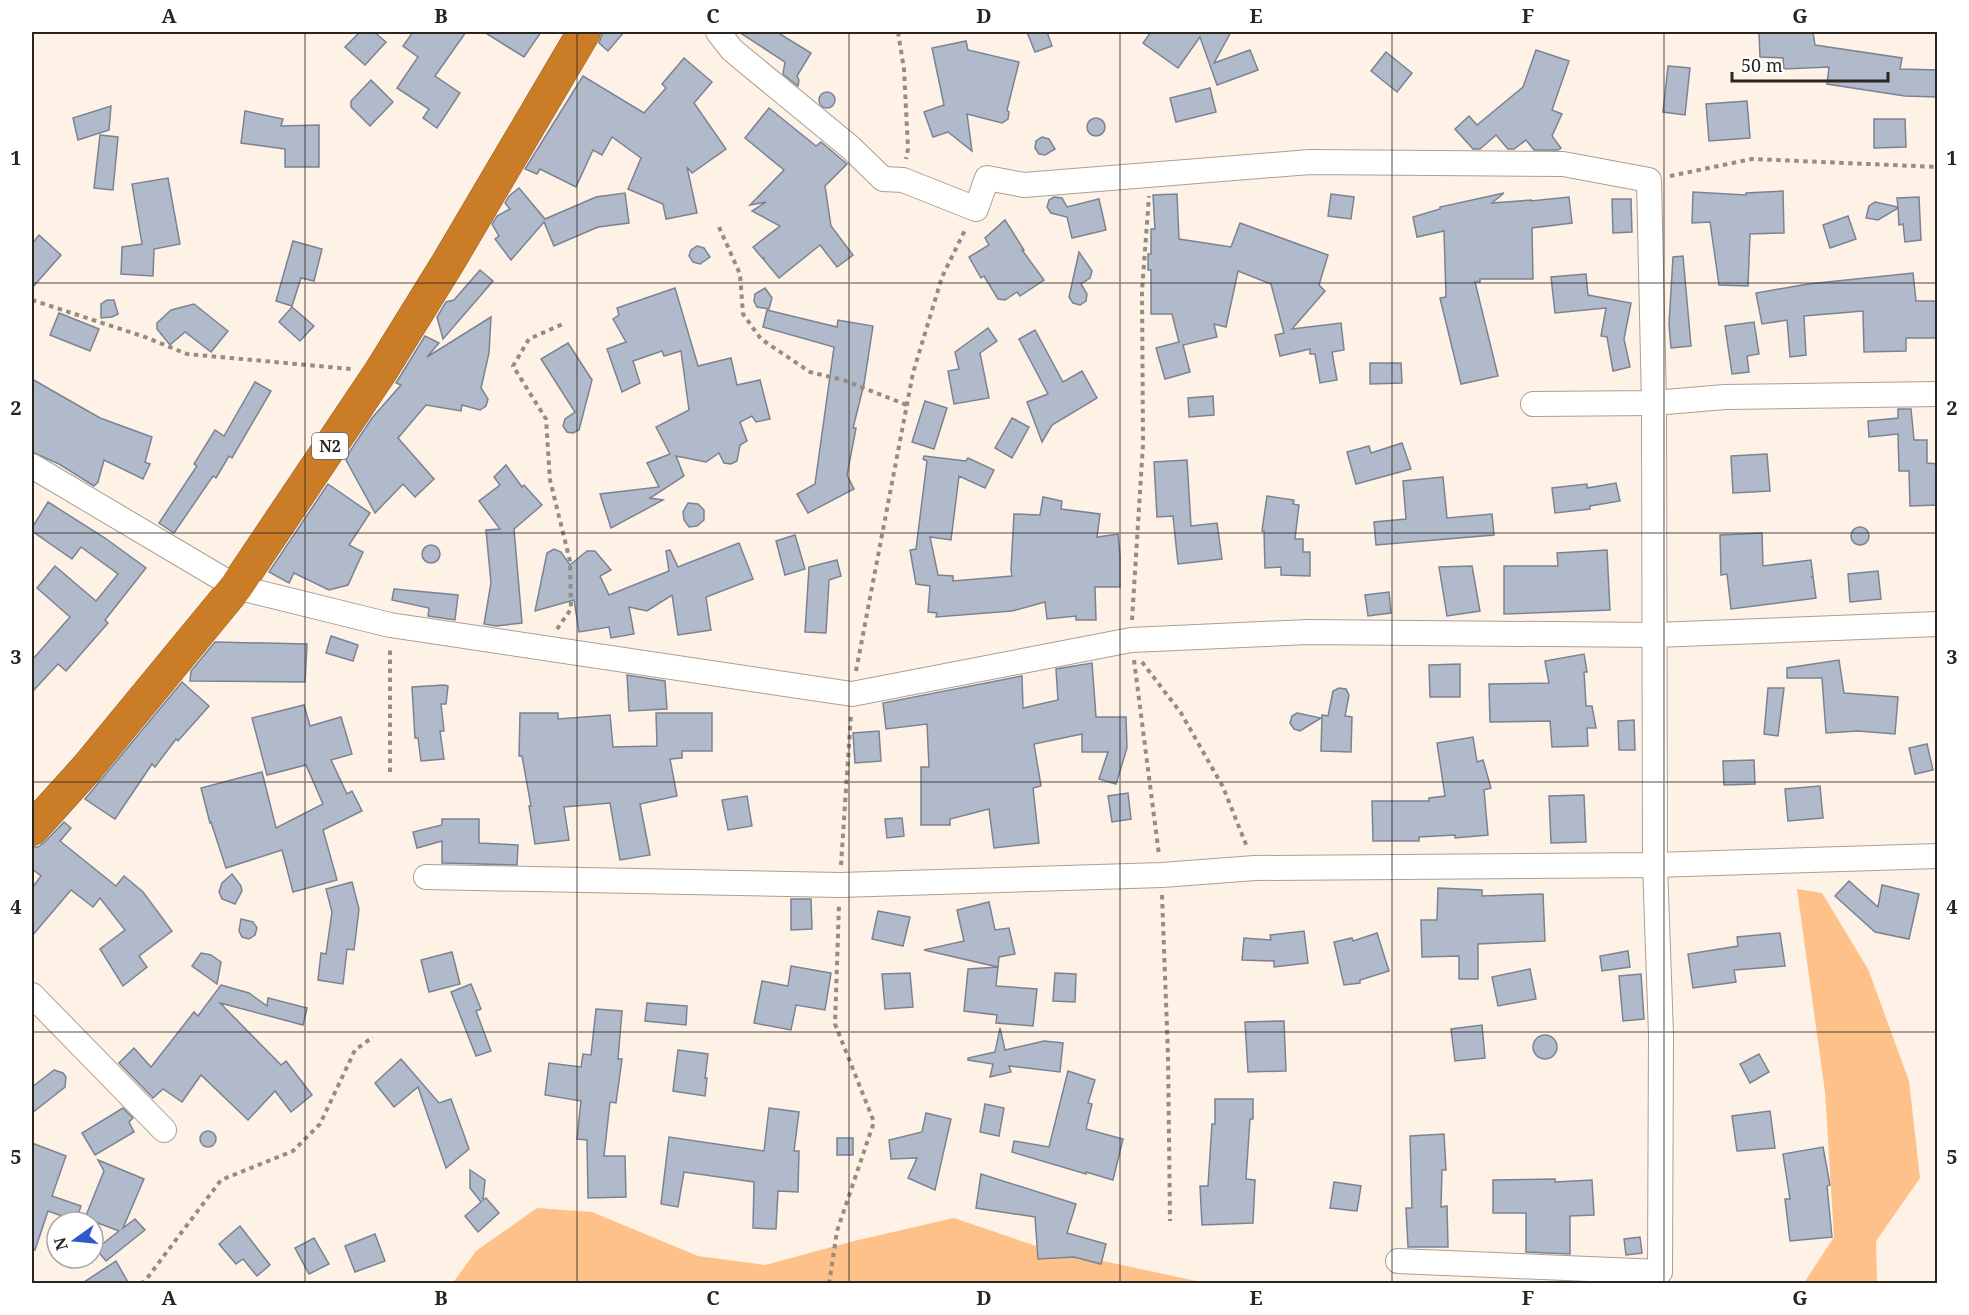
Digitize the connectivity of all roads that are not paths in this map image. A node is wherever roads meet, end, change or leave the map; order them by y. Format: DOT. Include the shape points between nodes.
graph roads {
  1 [pos="584,32"];
  2 [pos="717,32"];
  3 [pos="1938,394"];
  4 [pos="1654,403"];
  5 [pos="1533,404"];
  6 [pos="32,466"];
  7 [pos="236,587"];
  8 [pos="1938,624"];
  9 [pos="1655,635"];
  10 [pos="32,829"];
  11 [pos="1938,856"];
  12 [pos="1655,865"];
  13 [pos="426,877"];
  14 [pos="32,995"];
  15 [pos="164,1130"];
  16 [pos="1398,1260"];
  1 -- 7 [label="highway, N2" via="450,261"];
  2 -- 4 [label="street" via="732,50 883,179 903,180 976,209 987,178 1024,185 1310,162 1563,164 1649,180"];
  3 -- 4 [label="street" via="1725,397"];
  4 -- 5 [label="street"];
  4 -- 9 [label="street"];
  6 -- 7 [label="street"];
  7 -- 9 [label="street" via="390,625 852,694 1132,645 1308,632"];
  7 -- 10 [label="highway, N2"];
  8 -- 9 [label="street"];
  9 -- 12 [label="street"];
  11 -- 12 [label="street"];
  12 -- 13 [label="street" via="1255,868 1162,875 840,885"];
  12 -- 16 [label="street" via="1661,1034 1660,1272"];
  14 -- 15 [label="street"];
}
